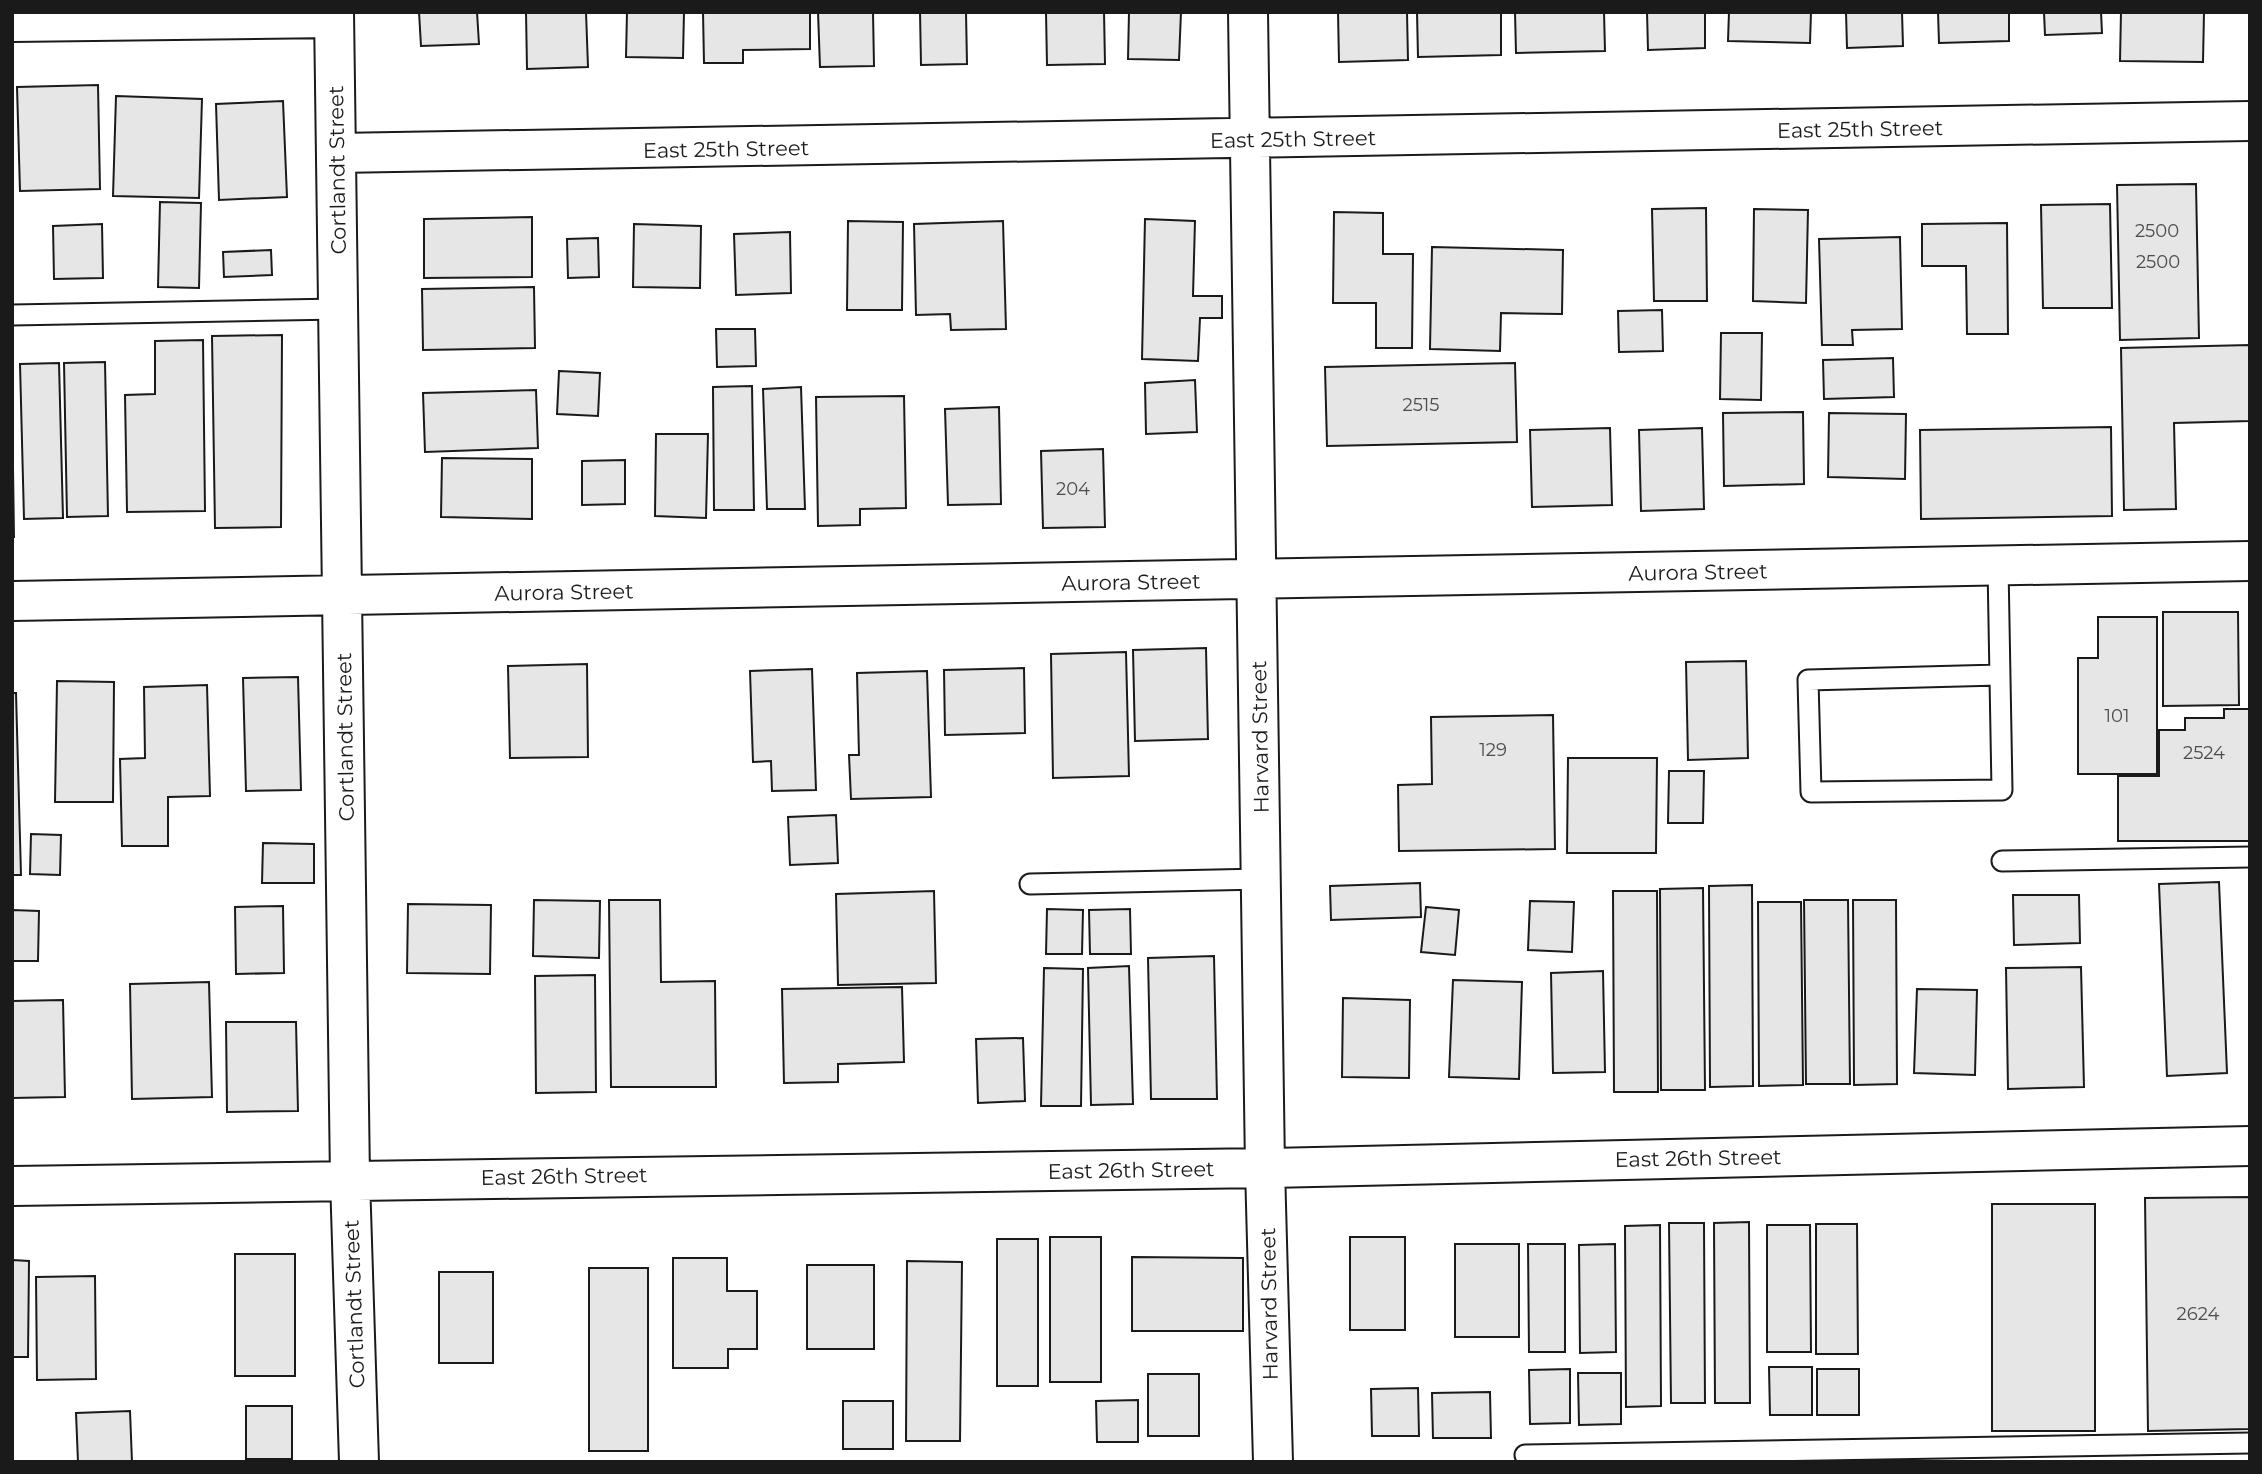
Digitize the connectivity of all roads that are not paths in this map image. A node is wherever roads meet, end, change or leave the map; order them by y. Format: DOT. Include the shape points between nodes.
graph roads {
  1 [pos="1248,12"];
  2 [pos="334,15"];
  3 [pos="12,22"];
  4 [pos="2250,121"];
  5 [pos="1250,140"];
  6 [pos="337,153"];
  7 [pos="339,309"];
  8 [pos="12,315"];
  9 [pos="2250,561"];
  10 [pos="1998,566"];
  11 [pos="1258,580"];
  12 [pos="343,596"];
  13 [pos="12,601"];
  14 [pos="1999,675"];
  15 [pos="2250,857"];
  16 [pos="2002,861"];
  17 [pos="1262,879"];
  18 [pos="1030,884"];
  19 [pos="2250,1146"];
  20 [pos="1265,1168"];
  21 [pos="350,1178"];
  22 [pos="12,1186"];
  23 [pos="2250,1443"];
  24 [pos="1525,1455"];
  25 [pos="359,1462"];
  26 [pos="1273,1462"];
  1 -- 5 [label="street, Harvard Street"];
  2 -- 3 [label="street"];
  2 -- 6 [label="street, Cortlandt Street"];
  4 -- 5 [label="street, East 25th Street"];
  5 -- 6 [label="street, East 25th Street"];
  5 -- 11 [label="street, Harvard Street"];
  6 -- 7 [label="street, Cortlandt Street"];
  7 -- 8 [label="lane"];
  7 -- 12 [label="street, Cortlandt Street"];
  9 -- 10 [label="street, Aurora Street"];
  10 -- 11 [label="street, Aurora Street"];
  10 -- 14 [label="lane"];
  11 -- 12 [label="street, Aurora Street"];
  11 -- 17 [label="street, Harvard Street"];
  12 -- 13 [label="street, Aurora Street"];
  12 -- 21 [label="street, Cortlandt Street"];
  14 -- 14 [label="lane" via="2002,790 1811,792 1808,680"];
  15 -- 16 [label="lane"];
  17 -- 18 [label="lane"];
  17 -- 20 [label="street, Harvard Street"];
  19 -- 20 [label="street, East 26th Street"];
  20 -- 21 [label="street, East 26th Street"];
  20 -- 26 [label="street, Harvard Street"];
  21 -- 22 [label="street, East 26th Street"];
  21 -- 25 [label="street, Cortlandt Street"];
  23 -- 24 [label="lane"];
}
